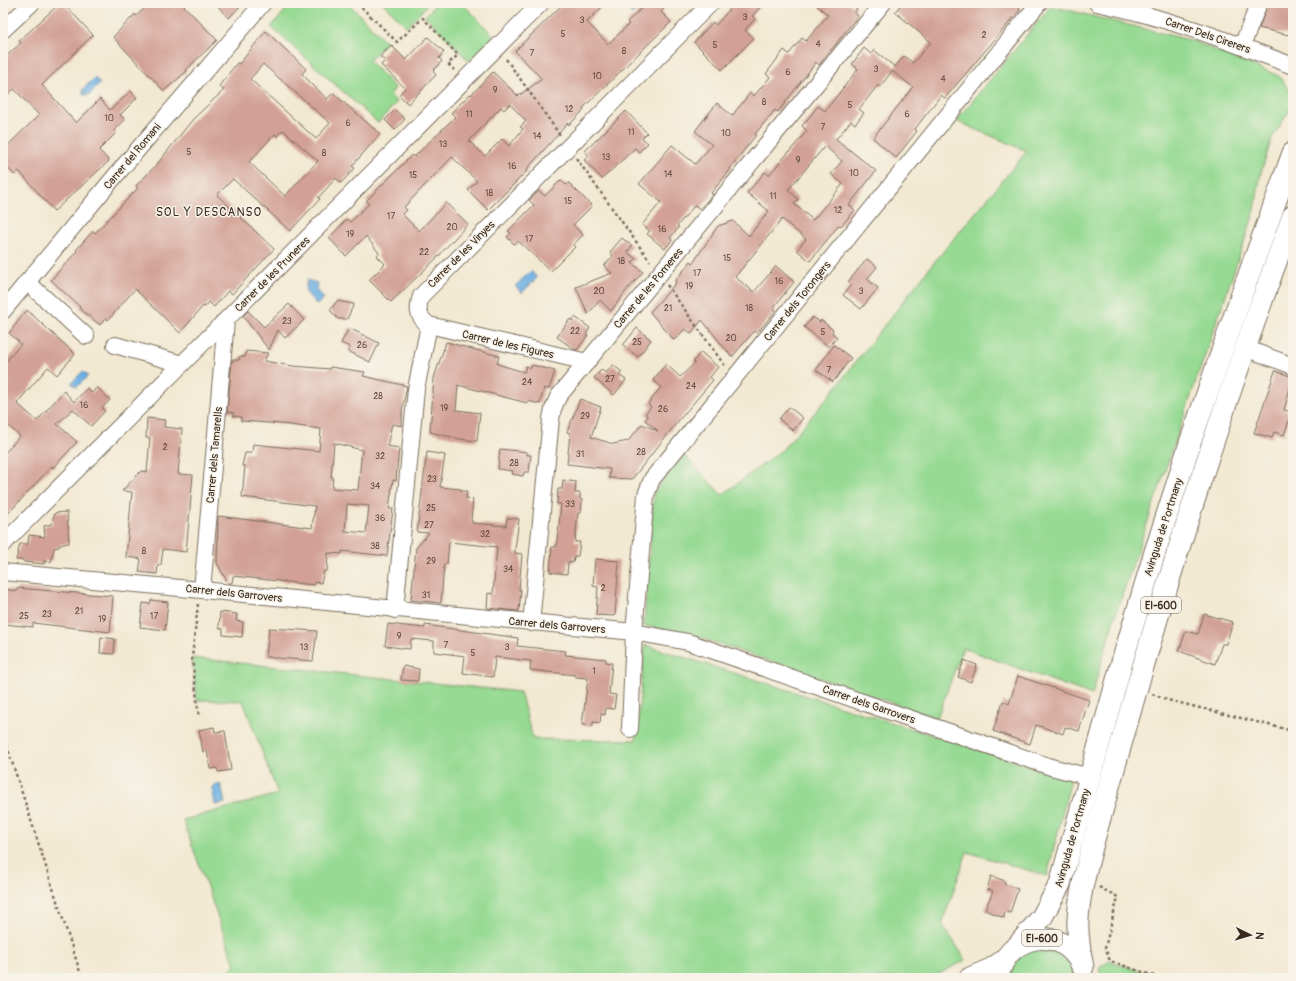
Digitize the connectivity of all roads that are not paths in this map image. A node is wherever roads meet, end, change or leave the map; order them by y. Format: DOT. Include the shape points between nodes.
graph roads {
  1 [pos="32,3"];
  2 [pos="263,3"];
  3 [pos="541,3"];
  4 [pos="711,3"];
  5 [pos="883,3"];
  6 [pos="1039,3"];
  7 [pos="1097,3"];
  8 [pos="1259,3"];
  9 [pos="3,30"];
  10 [pos="1242,46"];
  11 [pos="1293,66"];
  12 [pos="1293,153"];
  13 [pos="1292,224"];
  14 [pos="27,282"];
  15 [pos="3,310"];
  16 [pos="226,321"];
  17 [pos="429,325"];
  18 [pos="86,336"];
  19 [pos="115,346"];
  20 [pos="1245,348"];
  21 [pos="586,362"];
  22 [pos="182,364"];
  23 [pos="1293,366"];
  24 [pos="3,544"];
  25 [pos="3,572"];
  26 [pos="202,590"];
  27 [pos="395,610"];
  28 [pos="531,623"];
  29 [pos="634,632"];
  30 [pos="630,729"];
  31 [pos="1090,777"];
  32 [pos="1019,944"];
  33 [pos="1000,970"];
  34 [pos="1084,973"];
  35 [pos="970,978"];
  1 -- 9 [label="street"];
  2 -- 14 [label="street, Carrer del Romani"];
  3 -- 16 [label="street, Carrer de les Pruneres"];
  4 -- 17 [label="street, Carrer de les Vinyes" via="421,296 418,305 419,315"];
  5 -- 21 [label="street, Carrer de les Pomeres"];
  6 -- 29 [label="street, Carrer dels Torongers" via="652,478 646,495"];
  7 -- 10 [label="street, Carrer Dels Cirerers" via="1159,18"];
  8 -- 10 [label="street"];
  10 -- 11 [label="street, Carrer Dels Cirerers"];
  12 -- 31 [label="main road, Avinguda de Portmany / EI-600" via="1191,440 1154,555"];
  13 -- 20 [label="main road, Avinguda de Portmany / EI-600"];
  14 -- 15 [label="street, Carrer del Romani"];
  14 -- 18 [label="street"];
  16 -- 22 [label="street, Carrer de les Pruneres"];
  16 -- 26 [label="street, Carrer dels Tamarells"];
  17 -- 21 [label="street, Carrer de les Figures"];
  17 -- 27 [label="street" via="416,389"];
  19 -- 22 [label="street"];
  20 -- 23 [label="street"];
  20 -- 34 [label="main road, Avinguda de Portmany / EI-600" via="1173,565 1084,880 1078,921"];
  21 -- 28 [label="street, Carrer de les Pomeres" via="558,397 553,409"];
  22 -- 24 [label="street, Carrer de les Pruneres"];
  25 -- 26 [label="street, Carrer dels Garrovers"];
  26 -- 27 [label="street, Carrer dels Garrovers"];
  27 -- 28 [label="street, Carrer dels Garrovers"];
  28 -- 29 [label="street, Carrer dels Garrovers"];
  29 -- 30 [label="street, Carrer dels Torongers"];
  29 -- 31 [label="street, Carrer dels Garrovers" via="688,642 1051,767"];
  31 -- 32 [label="main road, Avinguda de Portmany / EI-600" via="1060,884 1042,917"];
  32 -- 33 [label="main road, EI-600"];
  32 -- 34 [label="main road, EI-600" via="1040,938 1060,942 1076,955"];
  33 -- 35 [label="main road, EI-600" via="990,969"];
}
